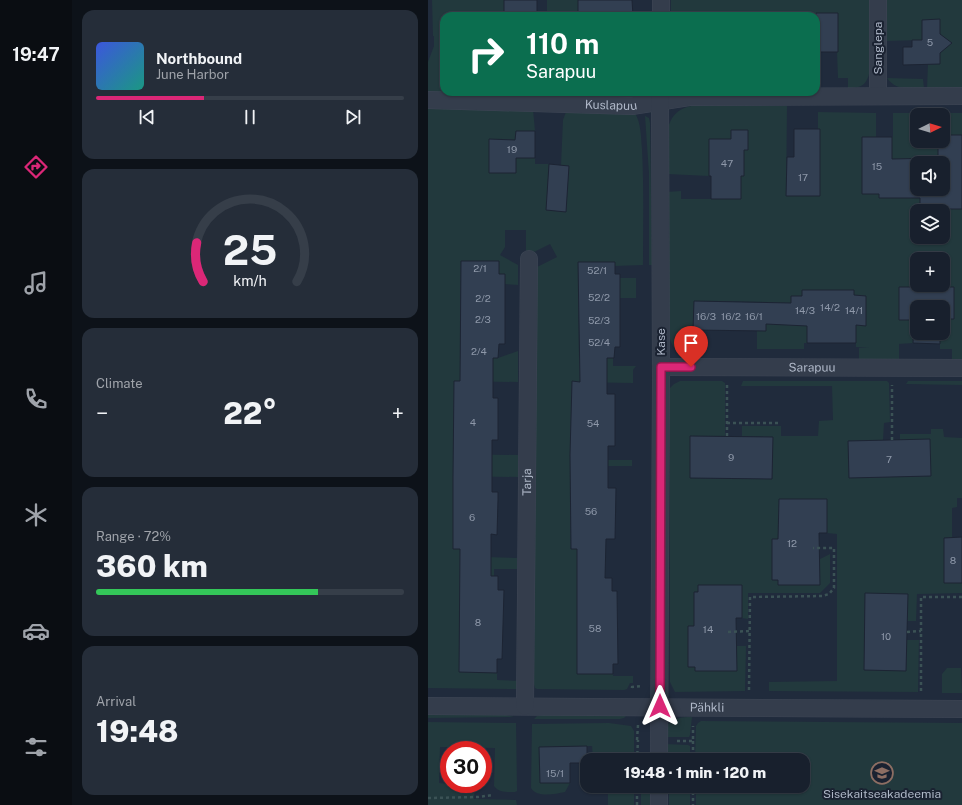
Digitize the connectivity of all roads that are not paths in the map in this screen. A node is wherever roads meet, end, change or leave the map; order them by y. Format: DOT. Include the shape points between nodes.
graph roads {
  1 [pos="661,0"];
  2 [pos="878,0"];
  3 [pos="661,12"];
  4 [pos="878,96"];
  5 [pos="962,96"];
  6 [pos="660,97"];
  7 [pos="428,100"];
  8 [pos="529,259"];
  9 [pos="661,367"];
  10 [pos="962,368"];
  11 [pos="428,706"];
  12 [pos="525,706"];
  13 [pos="660,706"];
  14 [pos="962,709"];
  15 [pos="659,753"];
  16 [pos="659,793"];
  17 [pos="659,805"];
  1 -- 3 [label="street"];
  2 -- 4 [label="street, Sanglepa"];
  4 -- 5 [label="street, Kuslapuu"];
  4 -- 6 [label="street, Kuslapuu"];
  6 -- 7 [label="street, Kuslapuu" via="632,106"];
  6 -- 9 [label="street, Kase"];
  8 -- 12 [label="street, Tarja"];
  9 -- 10 [label="street, Sarapuu"];
  9 -- 13 [label="street, Kase"];
  11 -- 12 [label="street, Pähkli"];
  12 -- 13 [label="street, Pähkli"];
  13 -- 14 [label="street, Pähkli"];
  13 -- 15 [label="street, Kase"];
  16 -- 17 [label="street"];
}
